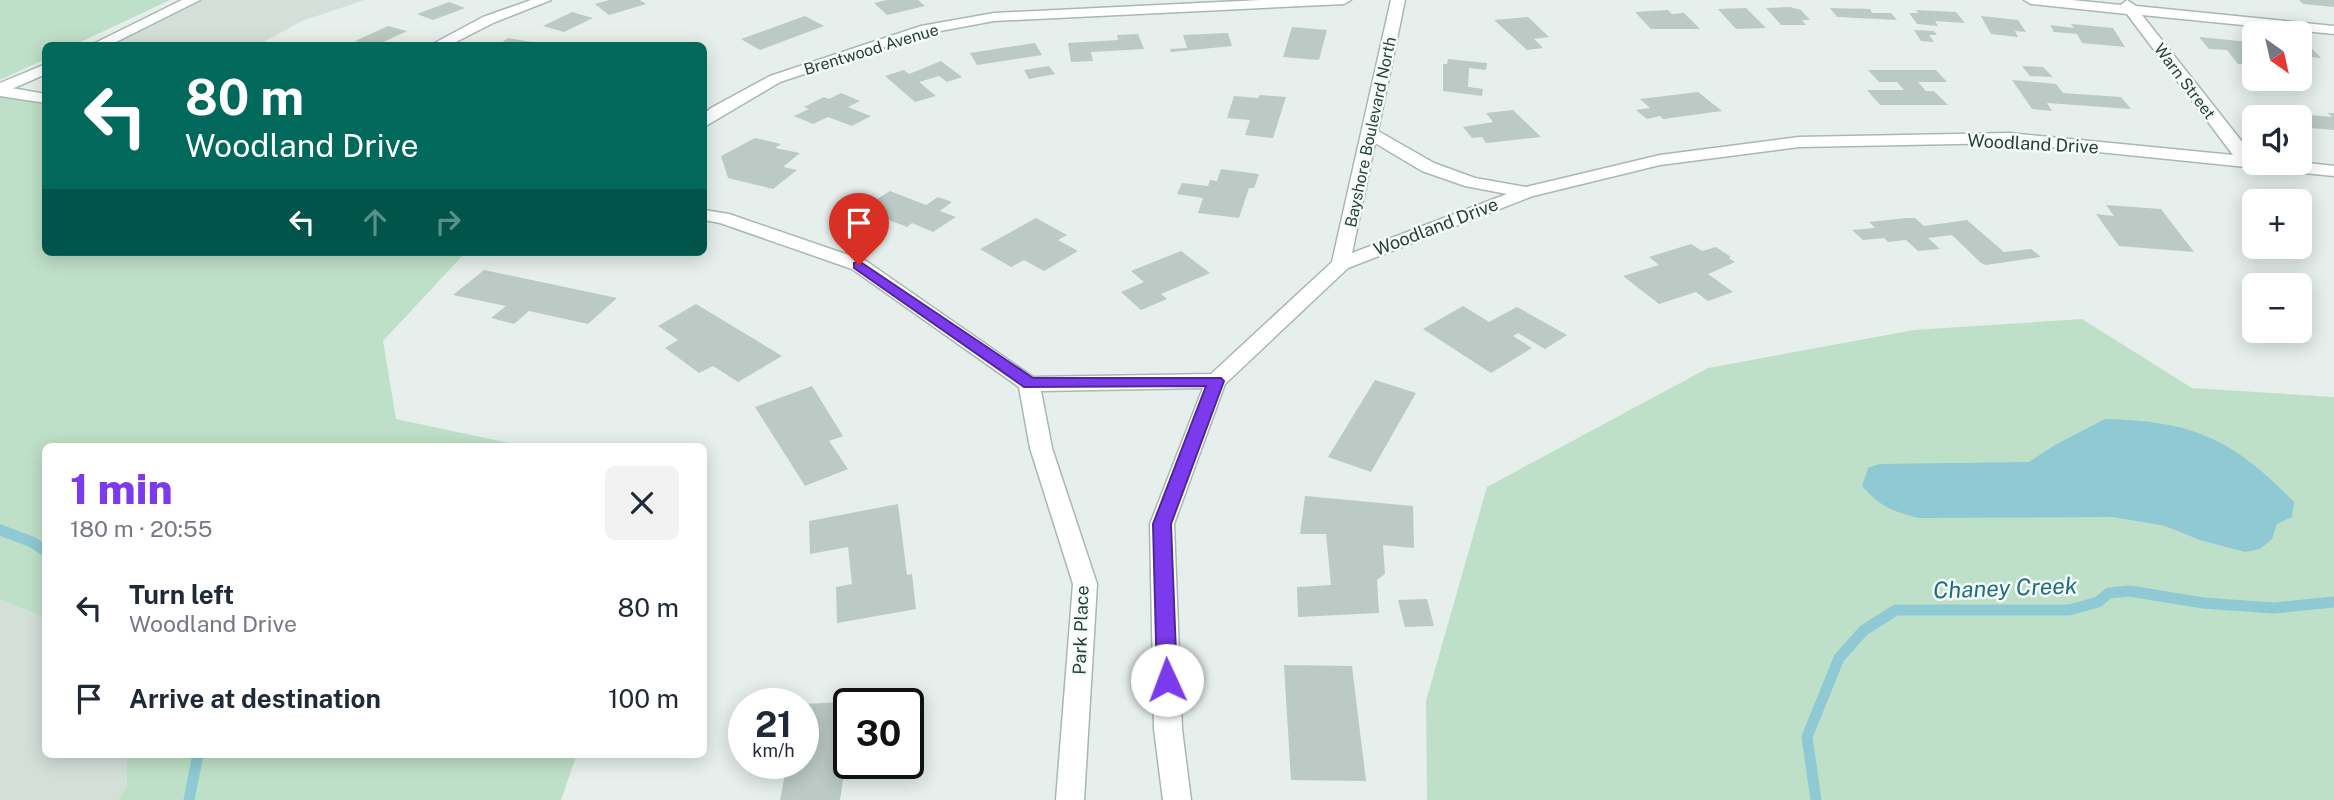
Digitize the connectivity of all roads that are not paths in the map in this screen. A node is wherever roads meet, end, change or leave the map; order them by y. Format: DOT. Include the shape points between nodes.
graph roads {
  1 [pos="193,0"];
  2 [pos="544,0"];
  3 [pos="1344,0"];
  4 [pos="1398,0"];
  5 [pos="2031,0"];
  6 [pos="2127,5"];
  7 [pos="2334,30"];
  8 [pos="104,42"];
  9 [pos="444,42"];
  10 [pos="42,70"];
  11 [pos="0,90"];
  12 [pos="42,98"];
  13 [pos="707,118"];
  14 [pos="1370,133"];
  15 [pos="2242,148"];
  16 [pos="2242,161"];
  17 [pos="2312,169"];
  18 [pos="2334,172"];
  19 [pos="1527,192"];
  20 [pos="707,215"];
  21 [pos="1341,264"];
  22 [pos="1216,381"];
  23 [pos="1029,384"];
  24 [pos="1070,800"];
  25 [pos="1177,800"];
  1 -- 8 [label="street"];
  2 -- 9 [label="street"];
  3 -- 13 [label="street, Brentwood Avenue" via="994,17 920,30 775,79"];
  4 -- 14 [label="street, Bayshore Boulevard North"];
  5 -- 6 [label="street"];
  6 -- 7 [label="street"];
  6 -- 15 [label="street, Warn Street"];
  10 -- 11 [label="street"];
  11 -- 12 [label="street"];
  14 -- 19 [label="street" via="1428,167 1471,182"];
  14 -- 21 [label="street, Bayshore Boulevard North"];
  16 -- 19 [label="street, Woodland Drive" via="2009,138 1799,142 1660,160"];
  17 -- 18 [label="street, Woodland Drive"];
  19 -- 21 [label="street, Woodland Drive"];
  20 -- 23 [label="street" via="859,265"];
  21 -- 22 [label="street, Woodland Drive"];
  22 -- 23 [label="street"];
  22 -- 25 [label="street" via="1162,524 1168,729"];
  23 -- 24 [label="street, Park Place" via="1041,448 1085,584"];
}
